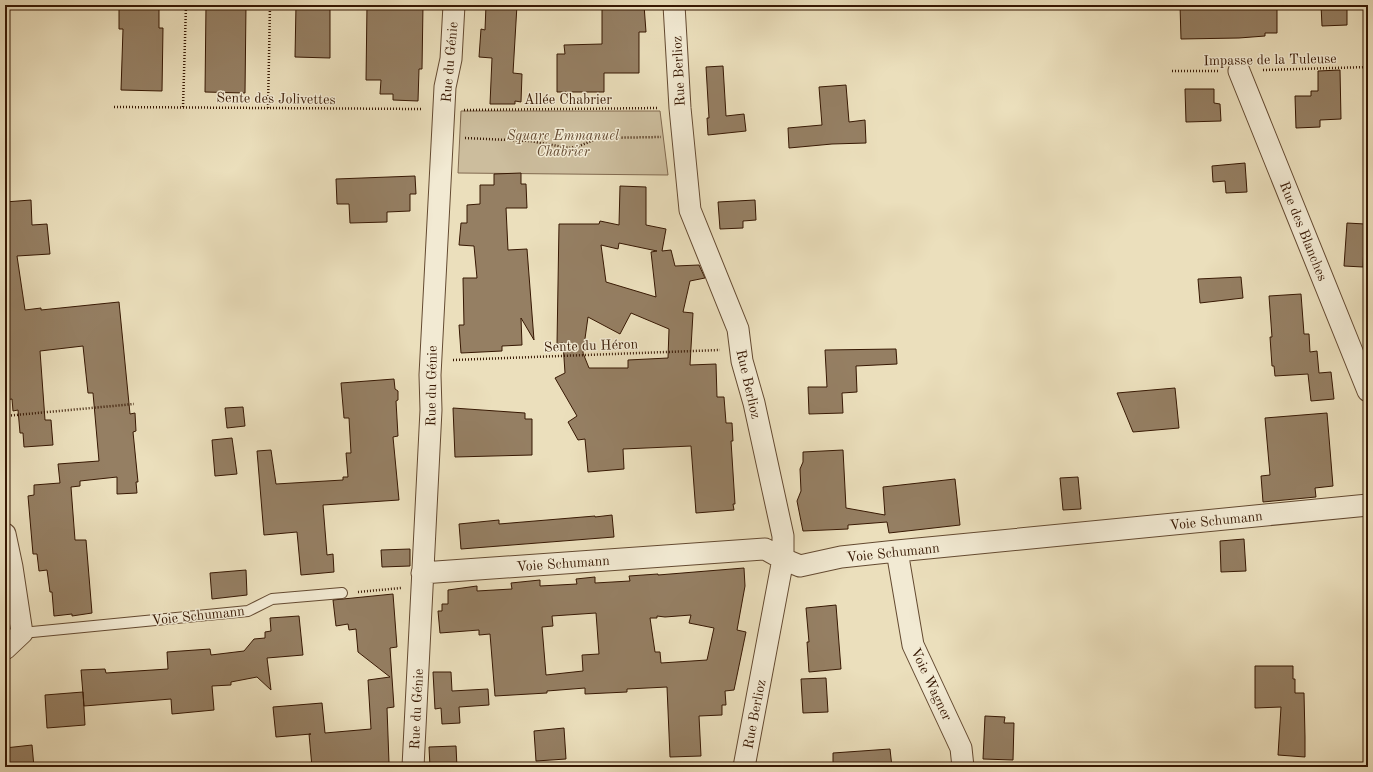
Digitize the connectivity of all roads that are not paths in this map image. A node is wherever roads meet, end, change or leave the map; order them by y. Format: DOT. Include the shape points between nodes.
graph roads {
  1 [pos="454,5"];
  2 [pos="674,5"];
  3 [pos="1239,71"];
  4 [pos="1368,391"];
  5 [pos="1368,505"];
  6 [pos="5,534"];
  7 [pos="897,551"];
  8 [pos="783,559"];
  9 [pos="415,580"];
  10 [pos="342,594"];
  11 [pos="22,633"];
  12 [pos="5,649"];
  13 [pos="413,767"];
  14 [pos="744,767"];
  15 [pos="963,767"];
  1 -- 9 [label="street, Rue du Génie" via="451,60 445,87 430,375 431,410"];
  2 -- 8 [label="street, Rue Berlioz" via="680,108 690,210 738,329 783,536"];
  3 -- 4 [label="street, Rue des Blanches"];
  5 -- 7 [label="street, Voie Schumann"];
  6 -- 11 [label="street"];
  7 -- 8 [label="street, Voie Schumann" via="841,557 800,566"];
  7 -- 15 [label="street, Voie Wagner" via="913,645 961,748"];
  8 -- 9 [label="street, Voie Schumann" via="765,549 574,563"];
  8 -- 14 [label="street, Rue Berlioz"];
  9 -- 13 [label="street, Rue du Génie"];
  10 -- 11 [label="lane, Voie Schumann" via="272,599 248,611"];
  11 -- 12 [label="street"];
}
